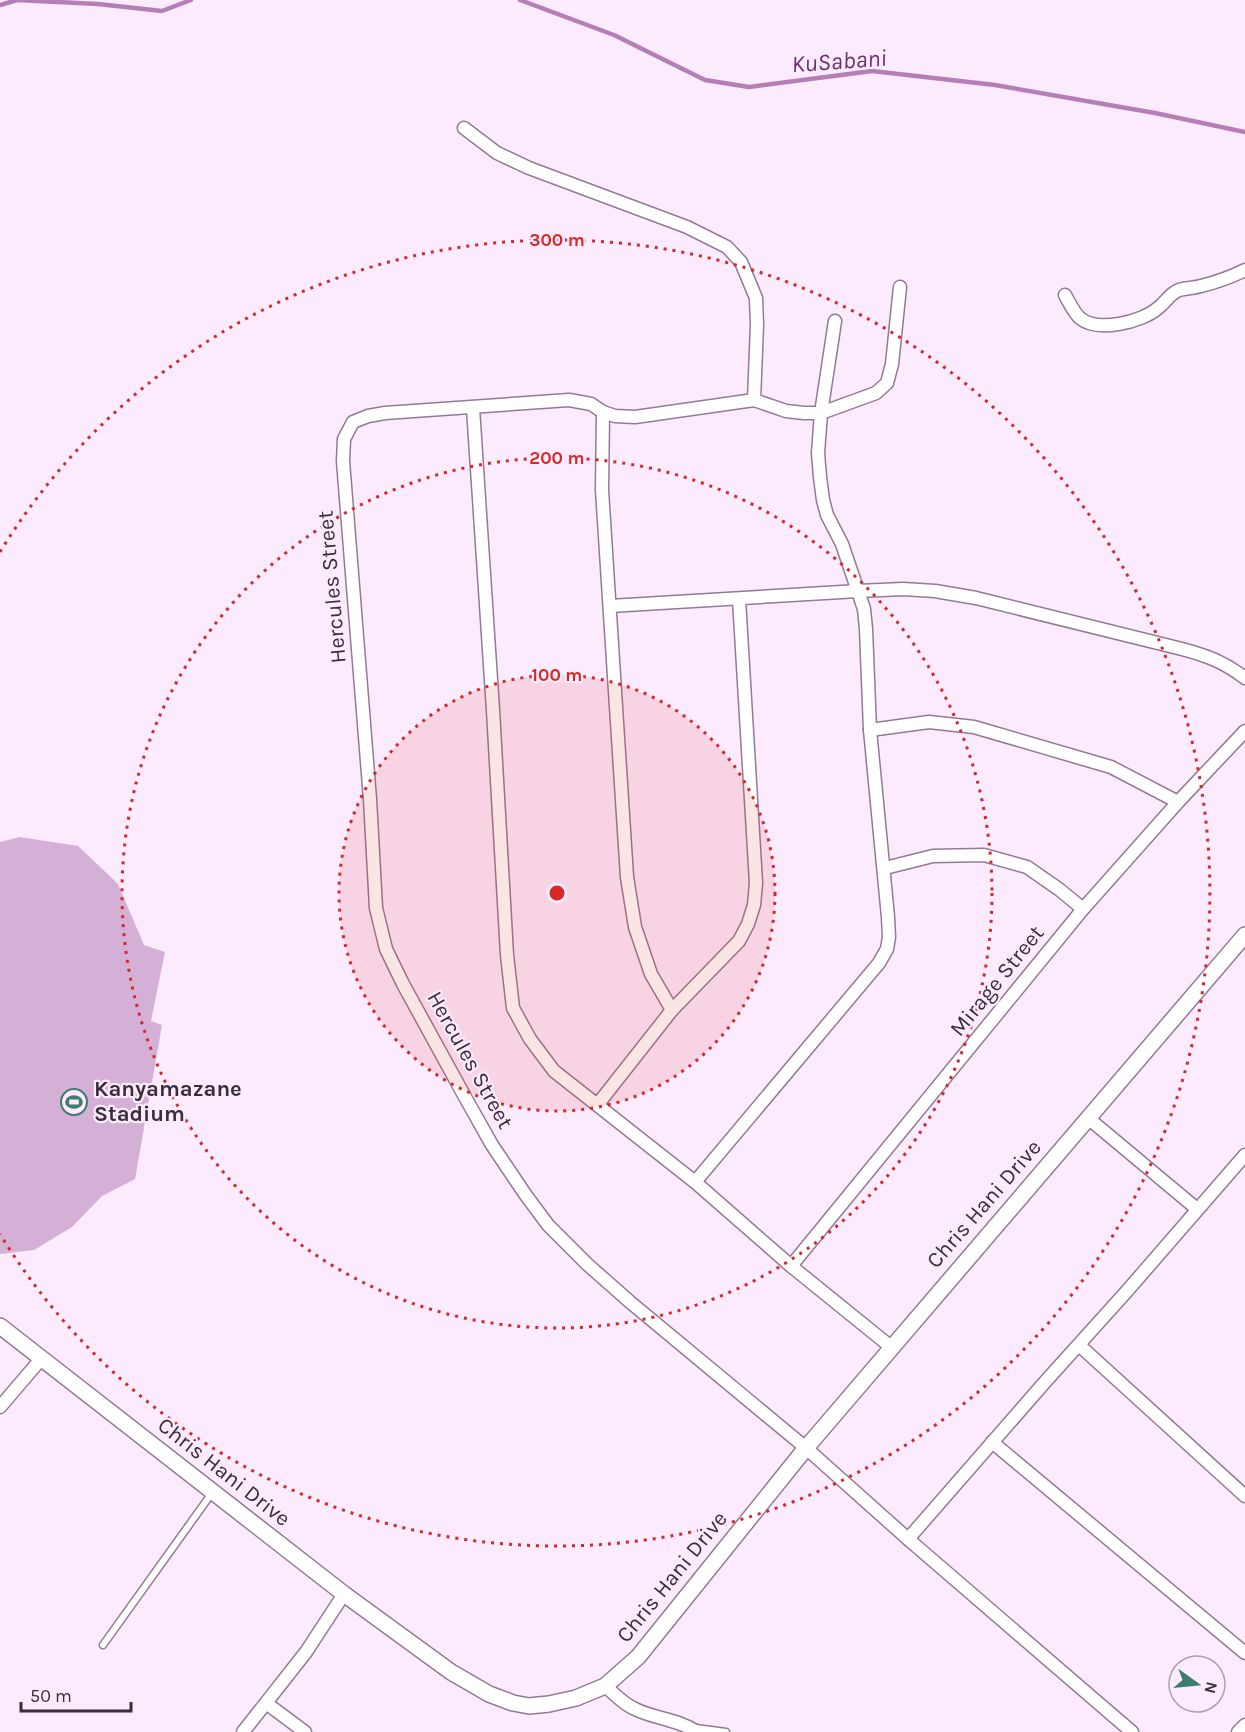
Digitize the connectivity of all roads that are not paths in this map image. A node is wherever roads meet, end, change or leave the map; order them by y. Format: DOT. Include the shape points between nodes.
graph roads {
  1 [pos="464,128"];
  2 [pos="1245,270"];
  3 [pos="900,287"];
  4 [pos="1065,295"];
  5 [pos="835,321"];
  6 [pos="754,400"];
  7 [pos="472,408"];
  8 [pos="603,412"];
  9 [pos="821,413"];
  10 [pos="858,591"];
  11 [pos="739,599"];
  12 [pos="609,606"];
  13 [pos="1245,678"];
  14 [pos="870,730"];
  15 [pos="1245,731"];
  16 [pos="1178,802"];
  17 [pos="885,868"];
  18 [pos="1083,909"];
  19 [pos="1245,934"];
  20 [pos="672,1010"];
  21 [pos="598,1104"];
  22 [pos="1088,1118"];
  23 [pos="1245,1155"];
  24 [pos="695,1182"];
  25 [pos="1197,1209"];
  26 [pos="791,1266"];
  27 [pos="0,1326"];
  28 [pos="1079,1346"];
  29 [pos="891,1347"];
  30 [pos="41,1359"];
  31 [pos="1,1404"];
  32 [pos="992,1442"];
  33 [pos="806,1448"];
  34 [pos="212,1492"];
  35 [pos="1245,1496"];
  36 [pos="908,1539"];
  37 [pos="344,1594"];
  38 [pos="103,1646"];
  39 [pos="1245,1653"];
  40 [pos="605,1686"];
  41 [pos="266,1703"];
  42 [pos="1245,1725"];
  43 [pos="693,1730"];
  44 [pos="243,1732"];
  45 [pos="305,1732"];
  46 [pos="726,1732"];
  47 [pos="1132,1732"];
  48 [pos="1238,1732"];
  1 -- 6 [label="street" via="497,153 529,168 687,227 727,247 741,262 756,298"];
  2 -- 4 [label="street" via="1179,290 1147,316 1112,325 1087,323 1078,317"];
  3 -- 9 [label="street" via="887,383 876,393"];
  5 -- 9 [label="street"];
  6 -- 8 [label="street, Hercules Street" via="635,417"];
  6 -- 9 [label="street" via="786,411"];
  7 -- 8 [label="street, Hercules Street" via="569,400 591,404"];
  7 -- 21 [label="street" via="513,1008 554,1071"];
  7 -- 33 [label="street, Hercules Street" via="368,416 353,422 344,439 376,908 387,949 492,1145 548,1225 630,1302"];
  8 -- 12 [label="street" via="602,490"];
  9 -- 10 [label="street" via="818,453 823,500"];
  10 -- 11 [label="street"];
  10 -- 13 [label="street" via="914,589 976,598 1205,656 1228,665"];
  10 -- 14 [label="street" via="866,629"];
  11 -- 12 [label="street"];
  11 -- 20 [label="street" via="756,883 754,905 739,941"];
  12 -- 20 [label="street" via="627,877 635,927 651,974"];
  14 -- 16 [label="street" via="929,722 974,727 1111,767"];
  14 -- 17 [label="street"];
  15 -- 16 [label="street, Mirage Street"];
  16 -- 18 [label="street, Mirage Street"];
  17 -- 18 [label="street" via="933,856 984,855 1027,867"];
  17 -- 24 [label="street" via="889,937 879,963"];
  18 -- 26 [label="street, Mirage Street"];
  19 -- 22 [label="street, Chris Hani Drive"];
  20 -- 21 [label="street"];
  21 -- 24 [label="street"];
  22 -- 25 [label="street"];
  22 -- 29 [label="street, Chris Hani Drive"];
  23 -- 25 [label="street"];
  24 -- 26 [label="street"];
  25 -- 28 [label="street"];
  26 -- 29 [label="street"];
  27 -- 30 [label="street, Chris Hani Drive"];
  28 -- 32 [label="street"];
  28 -- 35 [label="street"];
  29 -- 33 [label="street, Chris Hani Drive"];
  30 -- 31 [label="street"];
  30 -- 34 [label="street, Chris Hani Drive"];
  32 -- 36 [label="street"];
  32 -- 39 [label="street"];
  33 -- 36 [label="street, Hercules Street"];
  33 -- 40 [label="street, Chris Hani Drive" via="638,1657"];
  34 -- 37 [label="street, Chris Hani Drive"];
  34 -- 38 [label="lane"];
  36 -- 47 [label="street, Hercules Street"];
  37 -- 40 [label="street, Chris Hani Drive" via="451,1672 513,1703 549,1704"];
  37 -- 41 [label="street"];
  40 -- 43 [label="street" via="636,1710"];
  41 -- 44 [label="street"];
  41 -- 45 [label="street"];
  42 -- 48 [label="street"];
  43 -- 46 [label="lane"];
}
